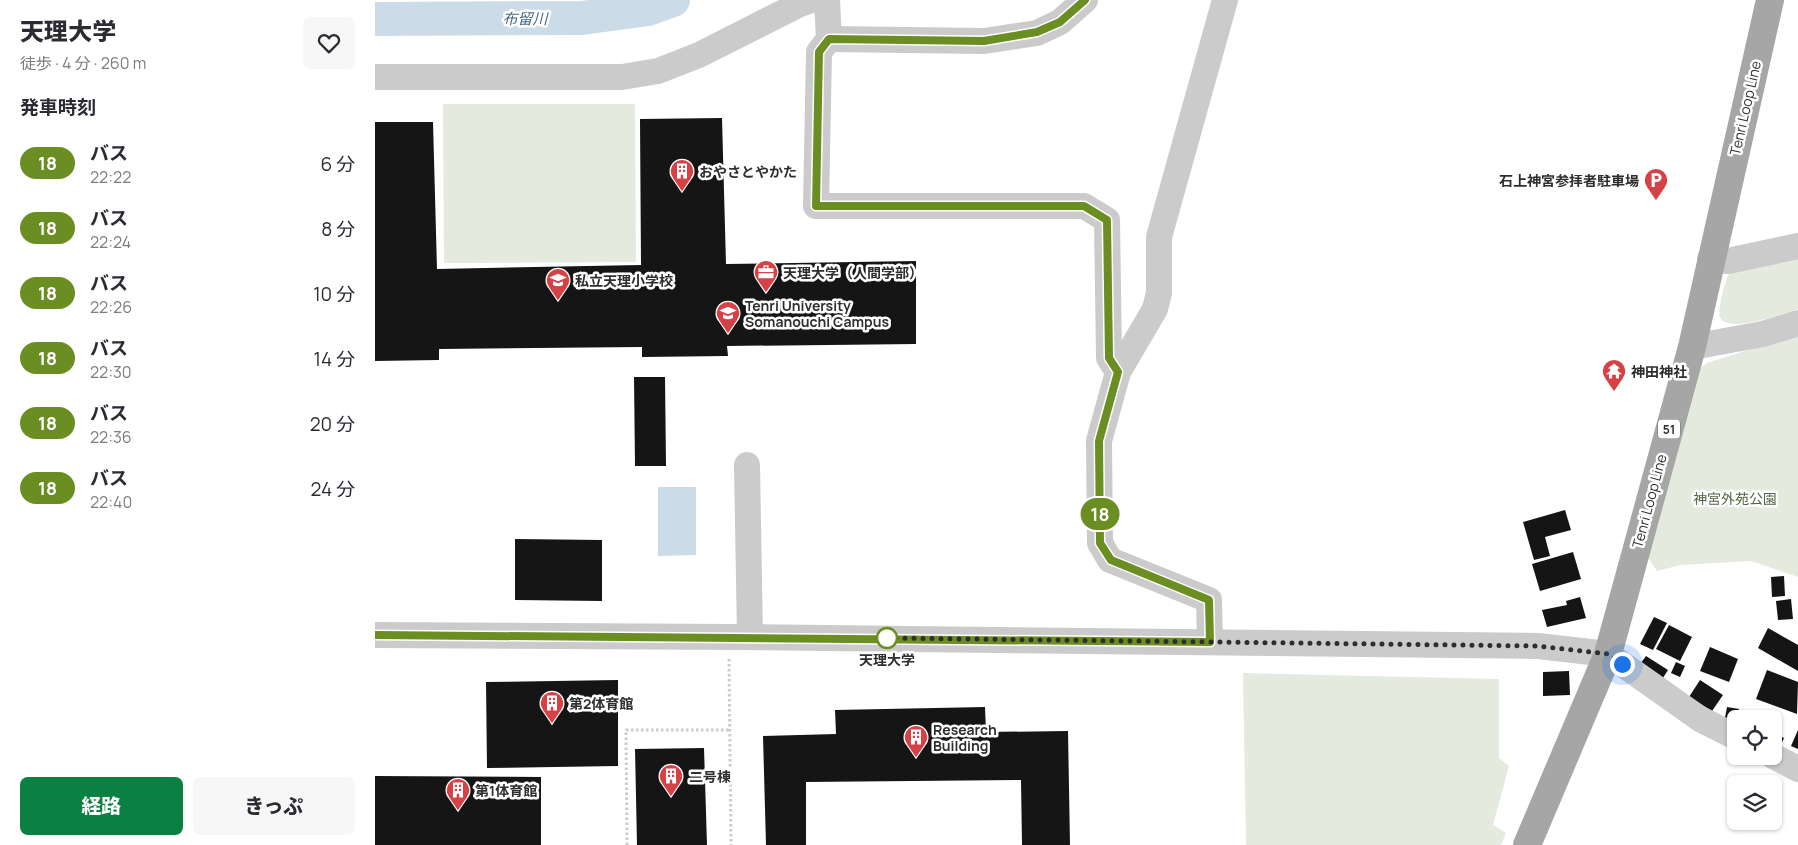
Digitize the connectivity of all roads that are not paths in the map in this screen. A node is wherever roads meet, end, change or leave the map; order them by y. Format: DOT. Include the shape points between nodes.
graph roads {
  1 [pos="812,0"];
  2 [pos="827,0"];
  3 [pos="1085,0"];
  4 [pos="1225,0"];
  5 [pos="1770,0"];
  6 [pos="829,39"];
  7 [pos="375,77"];
  8 [pos="1798,246"];
  9 [pos="1710,259"];
  10 [pos="1798,323"];
  11 [pos="1692,347"];
  12 [pos="1118,372"];
  13 [pos="747,465"];
  14 [pos="375,635"];
  15 [pos="750,637"];
  16 [pos="1210,642"];
  17 [pos="1608,654"];
  18 [pos="1727,732"];
  19 [pos="1782,761"];
  20 [pos="1798,769"];
  21 [pos="1527,845"];
  1 -- 7 [label="street" via="699,55 658,71 622,77"];
  2 -- 6 [label="street"];
  3 -- 6 [label="street" via="1060,22 1037,32 984,41"];
  4 -- 12 [label="street" via="1159,237 1159,293 1155,309"];
  5 -- 9 [label="main road, Tenri Loop Line / 51"];
  6 -- 12 [label="street" via="819,52 816,206 1084,206 1107,220 1109,358"];
  8 -- 9 [label="street" via="1728,261"];
  9 -- 11 [label="main road, Tenri Loop Line / 51"];
  10 -- 11 [label="street" via="1763,334"];
  11 -- 17 [label="main road, Tenri Loop Line / 51"];
  12 -- 16 [label="street" via="1099,441 1100,543 1111,560 1209,600"];
  13 -- 15 [label="street"];
  14 -- 15 [label="street"];
  15 -- 16 [label="street"];
  16 -- 17 [label="street" via="1538,646"];
  17 -- 18 [label="street" via="1700,719"];
  17 -- 21 [label="main road, Tenri Loop Line / 51"];
  19 -- 20 [label="street"];
}
